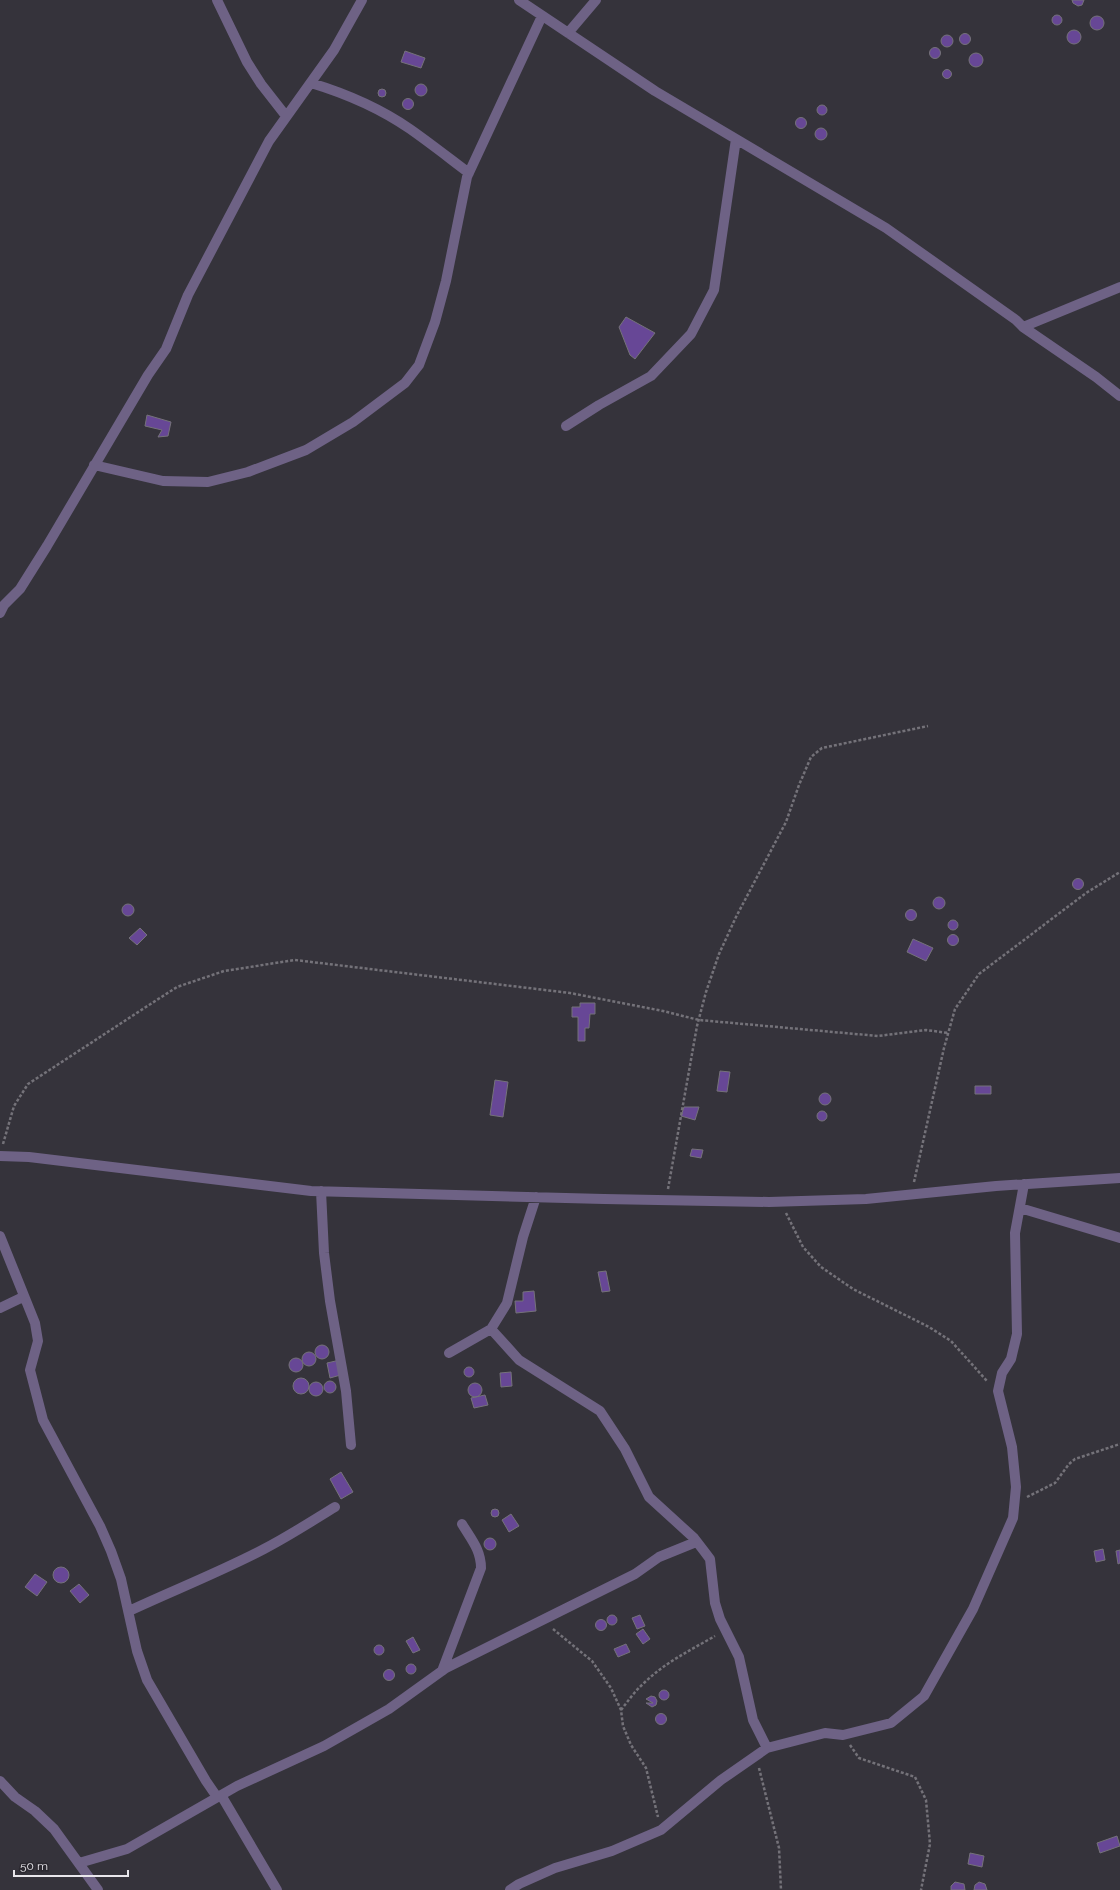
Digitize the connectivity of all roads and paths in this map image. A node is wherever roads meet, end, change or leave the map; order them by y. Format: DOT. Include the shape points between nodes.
graph roads {
  1 [pos="217,0"];
  2 [pos="362,0"];
  3 [pos="519,0"];
  4 [pos="596,0"];
  5 [pos="542,16"];
  6 [pos="568,33"];
  7 [pos="310,82"];
  8 [pos="286,116"];
  9 [pos="736,139"];
  10 [pos="469,173"];
  11 [pos="1120,287"];
  12 [pos="1023,328"];
  13 [pos="1120,396"];
  14 [pos="566,426"];
  15 [pos="94,465"];
  16 [pos="0,613"];
  17 [pos="928,726"];
  18 [pos="1120,872"];
  19 [pos="699,1020"];
  20 [pos="948,1033"];
  21 [pos="1,1152"];
  22 [pos="1120,1178"];
  23 [pos="1024,1184"];
  24 [pos="321,1191"];
  25 [pos="912,1194"];
  26 [pos="536,1197"];
  27 [pos="666,1200"];
  28 [pos="781,1202"];
  29 [pos="1020,1208"];
  30 [pos="0,1236"];
  31 [pos="1120,1238"];
  32 [pos="24,1297"];
  33 [pos="0,1308"];
  34 [pos="491,1329"];
  35 [pos="449,1353"];
  36 [pos="999,1399"];
  37 [pos="1120,1444"];
  38 [pos="351,1445"];
  39 [pos="1014,1503"];
  40 [pos="335,1507"];
  41 [pos="462,1524"];
  42 [pos="696,1542"];
  43 [pos="129,1611"];
  44 [pos="541,1621"];
  45 [pos="726,1630"];
  46 [pos="442,1671"];
  47 [pos="621,1710"];
  48 [pos="843,1735"];
  49 [pos="767,1748"];
  50 [pos="756,1756"];
  51 [pos="0,1781"];
  52 [pos="219,1796"];
  53 [pos="661,1830"];
  54 [pos="79,1863"];
  55 [pos="98,1890"];
  56 [pos="277,1890"];
  57 [pos="510,1890"];
  58 [pos="781,1890"];
  59 [pos="921,1890"];
  1 -- 8 [label="street" via="247,62"];
  2 -- 7 [label="street" via="334,50"];
  3 -- 5 [label="street"];
  4 -- 6 [label="street"];
  5 -- 6 [label="street"];
  5 -- 10 [label="street"];
  6 -- 9 [label="street" via="655,91"];
  7 -- 8 [label="street"];
  7 -- 10 [label="street" via="338,91 409,128"];
  8 -- 15 [label="street" via="269,141 188,295 166,349 148,374"];
  9 -- 12 [label="street" via="886,228 1016,320"];
  9 -- 14 [label="street" via="714,290 691,334 651,376"];
  10 -- 15 [label="street" via="435,322 419,365 405,383 353,422 306,450 248,472 208,482 163,481"];
  11 -- 12 [label="street"];
  12 -- 13 [label="street"];
  15 -- 16 [label="street" via="20,589 4,605"];
  17 -- 19 [label="path" via="822,748 811,757 798,785 786,822 719,954"];
  18 -- 20 [label="path" via="1086,893 979,974 955,1009"];
  19 -- 20 [label="path" via="878,1036 926,1030"];
  19 -- 21 [label="path" via="570,992 295,960 224,971 177,987 28,1084 14,1106"];
  19 -- 27 [label="path"];
  20 -- 25 [label="path"];
  21 -- 24 [label="street"];
  22 -- 23 [label="street"];
  23 -- 25 [label="street"];
  23 -- 29 [label="street"];
  24 -- 26 [label="street"];
  24 -- 38 [label="street" via="324,1253 346,1391"];
  25 -- 28 [label="street" via="866,1199"];
  26 -- 27 [label="street"];
  26 -- 34 [label="street" via="507,1303"];
  27 -- 28 [label="street"];
  28 -- 36 [label="path" via="803,1247 821,1267 854,1289 929,1327 950,1341 986,1379"];
  29 -- 31 [label="street"];
  29 -- 36 [label="street" via="1015,1233 1017,1334 1011,1359 1002,1373"];
  30 -- 32 [label="street"];
  32 -- 33 [label="street"];
  32 -- 43 [label="street" via="35,1323 38,1342 30,1370 43,1420 100,1526 121,1579"];
  34 -- 35 [label="street"];
  34 -- 42 [label="street" via="519,1360 600,1411 626,1449 649,1497"];
  36 -- 39 [label="street" via="1012,1447 1016,1487"];
  37 -- 39 [label="path" via="1075,1458 1055,1483"];
  39 -- 48 [label="street" via="1013,1518 973,1608 924,1696 891,1723"];
  40 -- 43 [label="street" via="265,1549"];
  41 -- 46 [label="street" via="476,1546 480,1568"];
  42 -- 44 [label="street" via="659,1557 635,1574"];
  42 -- 45 [label="street" via="710,1559 715,1603"];
  43 -- 52 [label="street" via="137,1651 147,1680 206,1781"];
  44 -- 46 [label="street"];
  44 -- 47 [label="path" via="592,1661 611,1688"];
  45 -- 47 [label="path" via="678,1656 657,1671 641,1685"];
  45 -- 49 [label="street" via="739,1657 753,1720"];
  46 -- 52 [label="street" via="389,1709 324,1746"];
  47 -- 53 [label="path" via="623,1726 631,1745 646,1768"];
  48 -- 49 [label="street" via="825,1733"];
  48 -- 59 [label="path" via="859,1758 915,1778 926,1800 930,1844"];
  49 -- 50 [label="street"];
  50 -- 53 [label="street" via="721,1780"];
  50 -- 58 [label="path" via="779,1848"];
  51 -- 54 [label="street" via="54,1829"];
  52 -- 54 [label="street" via="127,1849"];
  52 -- 56 [label="street"];
  53 -- 57 [label="street" via="612,1851 554,1868"];
  54 -- 55 [label="street"];
}
